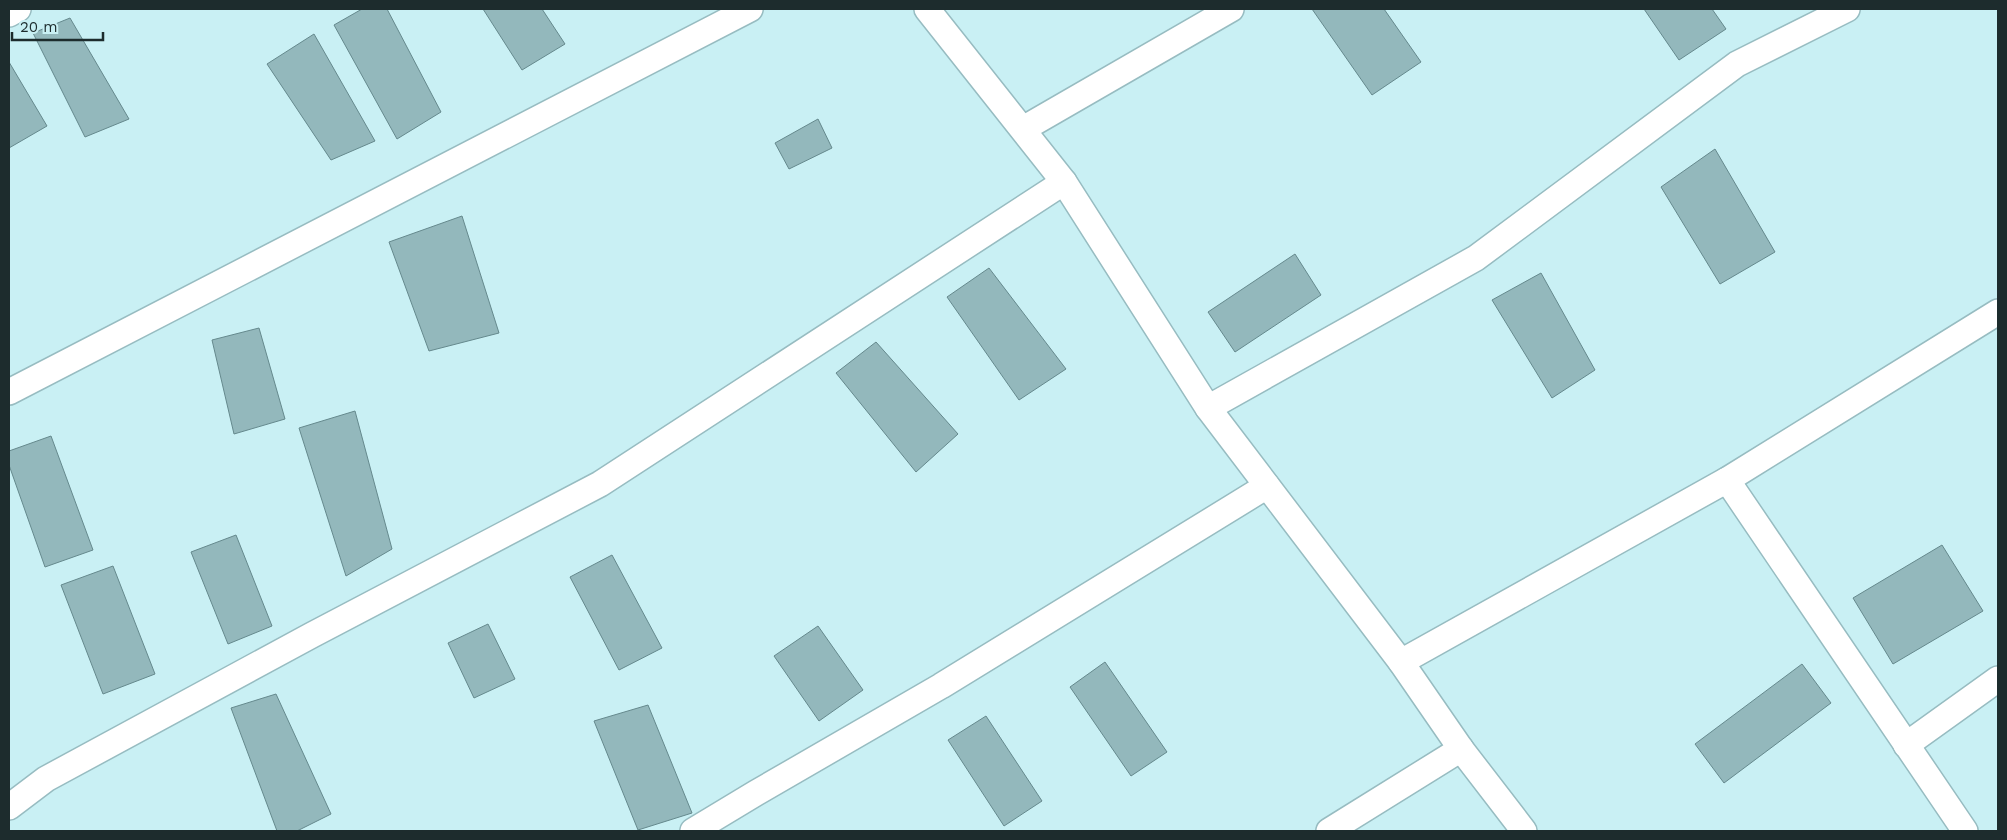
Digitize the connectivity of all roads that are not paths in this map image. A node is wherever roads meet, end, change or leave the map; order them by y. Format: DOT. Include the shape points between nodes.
graph roads {
  1 [pos="18,9"];
  2 [pos="750,9"];
  3 [pos="927,9"];
  4 [pos="1231,9"];
  5 [pos="1847,9"];
  6 [pos="9,14"];
  7 [pos="1023,129"];
  8 [pos="1064,182"];
  9 [pos="1998,312"];
  10 [pos="9,392"];
  11 [pos="1208,408"];
  12 [pos="1726,480"];
  13 [pos="1267,486"];
  14 [pos="1400,662"];
  15 [pos="1998,679"];
  16 [pos="1906,746"];
  17 [pos="1461,749"];
  18 [pos="9,807"];
  19 [pos="693,831"];
  20 [pos="1329,831"];
  21 [pos="1524,831"];
  22 [pos="1965,831"];
  1 -- 6 [label="street"];
  2 -- 10 [label="street"];
  3 -- 7 [label="street"];
  4 -- 7 [label="street"];
  5 -- 11 [label="street" via="1737,64 1476,258"];
  7 -- 8 [label="street"];
  8 -- 11 [label="street"];
  8 -- 18 [label="street" via="600,484 46,779"];
  9 -- 12 [label="street"];
  11 -- 13 [label="street"];
  12 -- 14 [label="street"];
  12 -- 16 [label="street"];
  13 -- 14 [label="street"];
  13 -- 19 [label="street" via="941,686"];
  14 -- 17 [label="street"];
  15 -- 16 [label="street"];
  16 -- 22 [label="street"];
  17 -- 20 [label="street"];
  17 -- 21 [label="street"];
}
